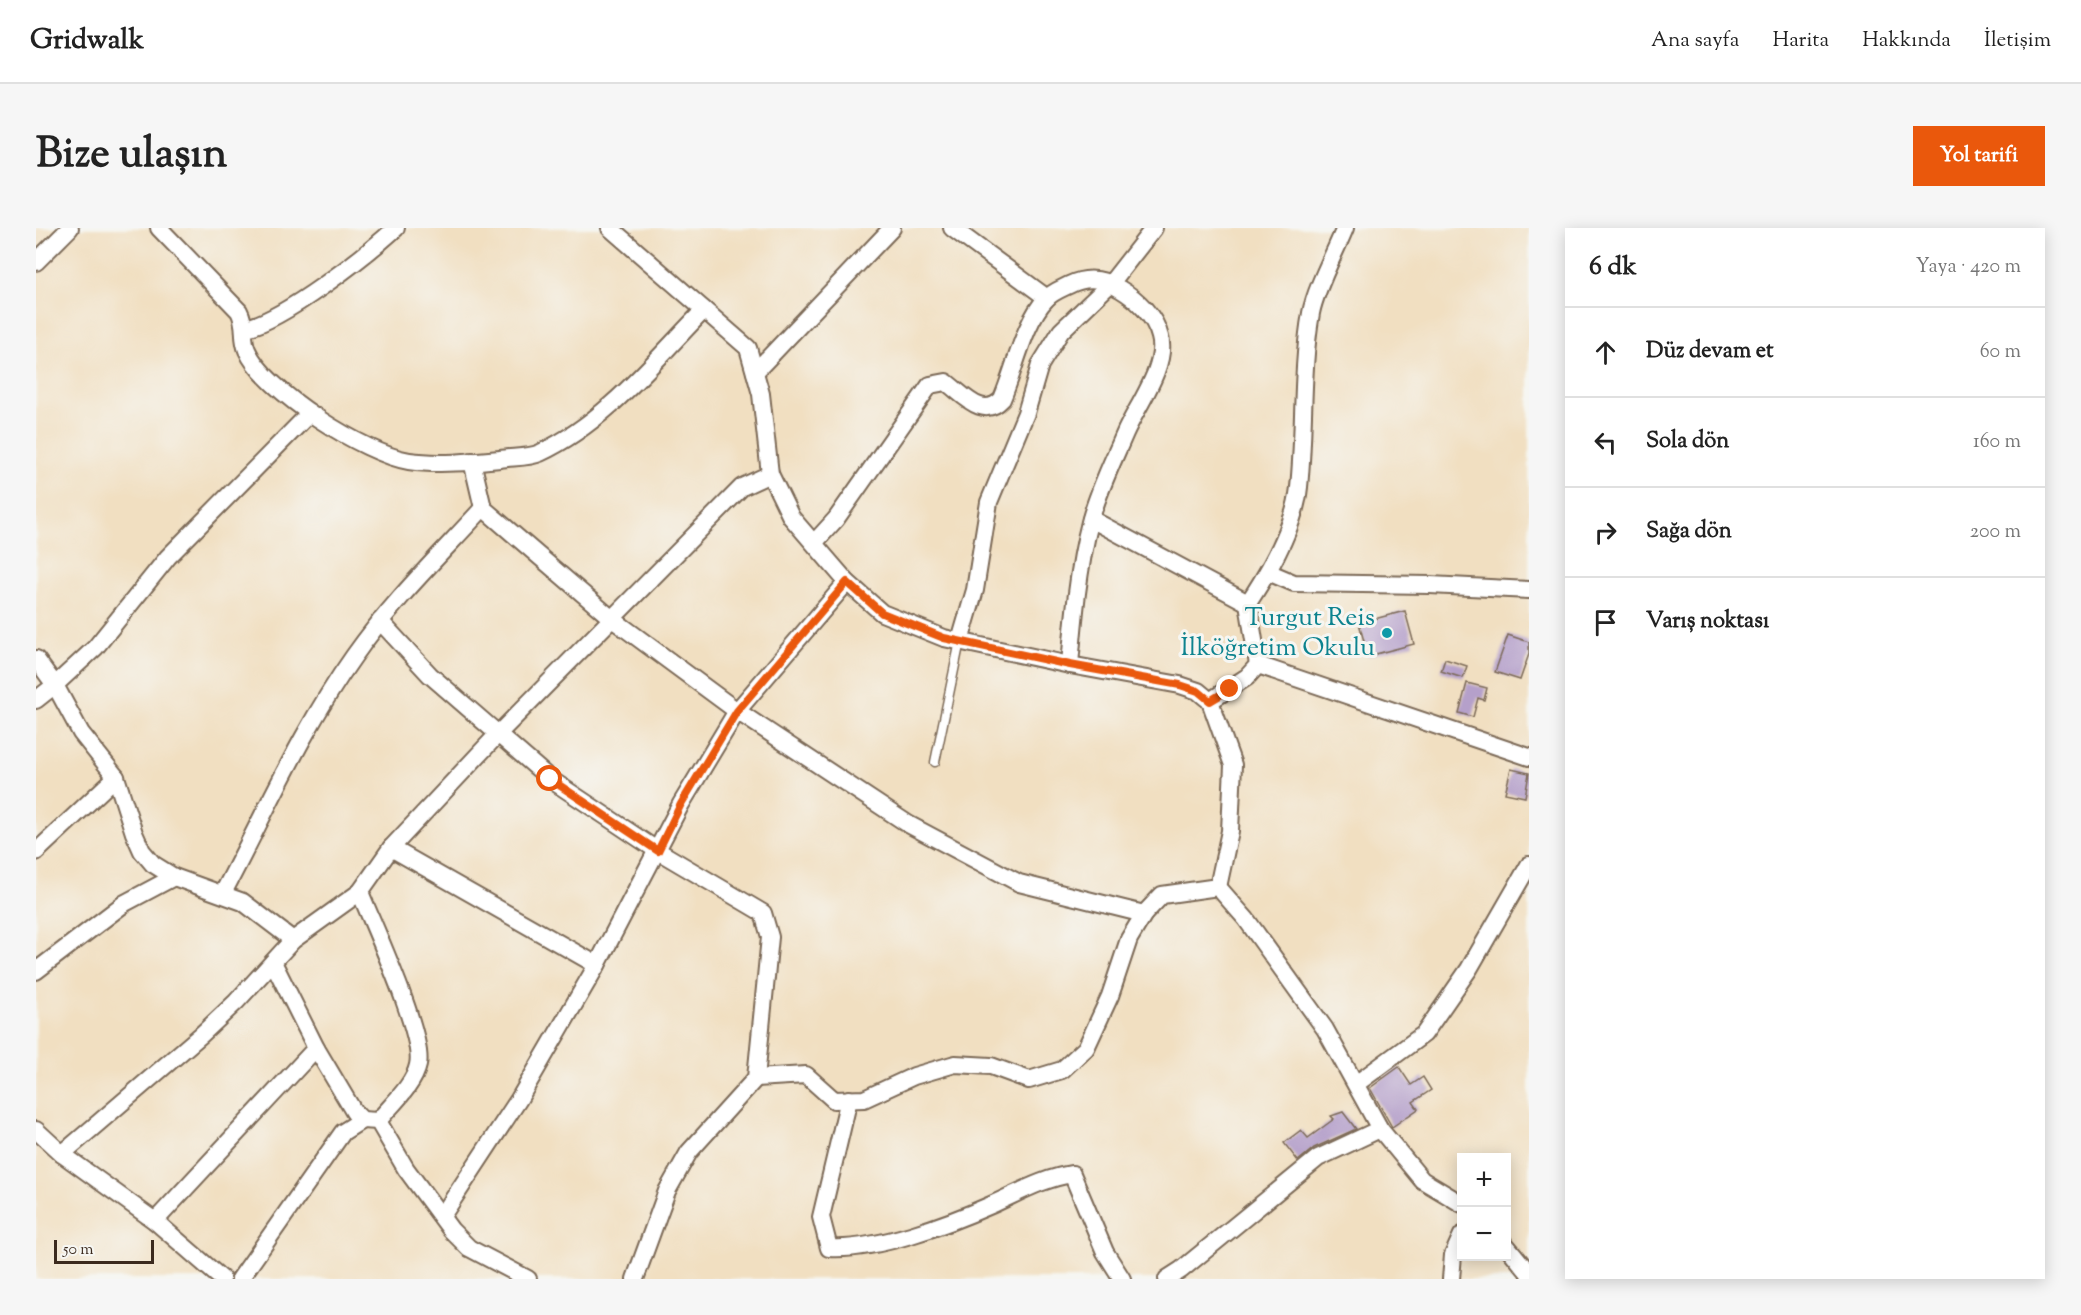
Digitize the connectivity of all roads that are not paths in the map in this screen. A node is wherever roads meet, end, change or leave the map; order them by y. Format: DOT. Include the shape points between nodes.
graph roads {
  1 [pos="70,228"];
  2 [pos="159,228"];
  3 [pos="396,228"];
  4 [pos="610,228"];
  5 [pos="892,228"];
  6 [pos="952,228"];
  7 [pos="1154,228"];
  8 [pos="1345,228"];
  9 [pos="36,262"];
  10 [pos="1111,283"];
  11 [pos="1047,298"];
  12 [pos="704,310"];
  13 [pos="246,328"];
  14 [pos="754,372"];
  15 [pos="310,413"];
  16 [pos="472,461"];
  17 [pos="770,474"];
  18 [pos="483,508"];
  19 [pos="1091,519"];
  20 [pos="814,543"];
  21 [pos="1268,572"];
  22 [pos="847,582"];
  23 [pos="1529,590"];
  24 [pos="1248,603"];
  25 [pos="612,618"];
  26 [pos="381,621"];
  27 [pos="960,641"];
  28 [pos="36,659"];
  29 [pos="1070,665"];
  30 [pos="1258,665"];
  31 [pos="56,685"];
  32 [pos="36,700"];
  33 [pos="1210,701"];
  34 [pos="737,711"];
  35 [pos="498,734"];
  36 [pos="1529,757"];
  37 [pos="935,762"];
  38 [pos="116,777"];
  39 [pos="391,848"];
  40 [pos="658,851"];
  41 [pos="36,852"];
  42 [pos="1529,865"];
  43 [pos="174,877"];
  44 [pos="1218,887"];
  45 [pos="360,892"];
  46 [pos="223,893"];
  47 [pos="1144,914"];
  48 [pos="293,940"];
  49 [pos="273,962"];
  50 [pos="597,965"];
  51 [pos="36,971"];
  52 [pos="316,1048"];
  53 [pos="756,1078"];
  54 [pos="1356,1084"];
  55 [pos="849,1100"];
  56 [pos="370,1120"];
  57 [pos="1380,1129"];
  58 [pos="36,1130"];
  59 [pos="62,1154"];
  60 [pos="1457,1202"];
  61 [pos="441,1216"];
  62 [pos="155,1221"];
  63 [pos="1457,1245"];
  64 [pos="1511,1251"];
  65 [pos="1529,1273"];
  66 [pos="507,1274"];
  67 [pos="222,1279"];
  68 [pos="240,1279"];
  69 [pos="528,1279"];
  70 [pos="635,1279"];
  71 [pos="1122,1279"];
  72 [pos="1167,1279"];
  73 [pos="1451,1279"];
  1 -- 9 [label="street"];
  2 -- 13 [label="street" via="234,304"];
  3 -- 13 [label="street" via="317,290"];
  4 -- 12 [label="street"];
  5 -- 14 [label="street"];
  6 -- 11 [label="street"];
  7 -- 10 [label="street"];
  8 -- 21 [label="street" via="1311,310 1299,487 1293,513"];
  10 -- 11 [label="street" via="1079,280"];
  10 -- 19 [label="street" via="1140,304 1155,324 1161,357"];
  10 -- 27 [label="street" via="1061,331 1040,365 1026,413 989,502 975,590"];
  11 -- 20 [label="street" via="1031,323 1002,399 994,408 978,405 946,382 930,385 849,502"];
  12 -- 14 [label="street" via="748,348"];
  12 -- 16 [label="street" via="611,405 575,434 538,455"];
  13 -- 15 [label="street" via="243,336 247,351 258,367"];
  14 -- 17 [label="street" via="761,394"];
  15 -- 16 [label="street" via="347,439 408,461"];
  15 -- 31 [label="street" via="168,557 95,648"];
  16 -- 18 [label="street"];
  17 -- 20 [label="street" via="791,517"];
  17 -- 25 [label="street" via="742,487"];
  18 -- 25 [label="street"];
  18 -- 26 [label="street"];
  19 -- 24 [label="street"];
  19 -- 29 [label="street" via="1078,577"];
  20 -- 22 [label="street"];
  21 -- 23 [label="street" via="1294,583"];
  21 -- 24 [label="street"];
  22 -- 27 [label="street" via="882,613"];
  22 -- 34 [label="street"];
  24 -- 30 [label="street"];
  25 -- 34 [label="street"];
  25 -- 35 [label="street"];
  26 -- 35 [label="street" via="430,675"];
  26 -- 46 [label="street" via="323,704"];
  27 -- 29 [label="street"];
  27 -- 37 [label="lane"];
  28 -- 31 [label="street"];
  29 -- 33 [label="street" via="1180,685 1198,691"];
  30 -- 33 [label="street"];
  30 -- 36 [label="street"];
  31 -- 32 [label="street"];
  31 -- 38 [label="street" via="81,733"];
  33 -- 44 [label="street" via="1233,765 1230,831"];
  34 -- 40 [label="street" via="681,804"];
  34 -- 47 [label="street" via="908,824 1018,883"];
  35 -- 39 [label="street"];
  35 -- 40 [label="street" via="550,779"];
  38 -- 41 [label="street"];
  38 -- 43 [label="street" via="142,851 153,864"];
  39 -- 45 [label="street"];
  39 -- 50 [label="street"];
  40 -- 50 [label="street"];
  40 -- 53 [label="street" via="763,914 770,937"];
  42 -- 54 [label="street" via="1464,977 1424,1034"];
  43 -- 46 [label="street"];
  43 -- 51 [label="street" via="125,903"];
  44 -- 47 [label="street" via="1162,895"];
  44 -- 54 [label="street" via="1246,919 1325,1029"];
  45 -- 48 [label="street"];
  45 -- 56 [label="street" via="402,994 419,1064 414,1077"];
  46 -- 48 [label="street" via="243,902"];
  47 -- 55 [label="street" via="1129,939 1110,996 1086,1048 1062,1070 1029,1080 991,1066 955,1064 914,1076 864,1100"];
  48 -- 49 [label="street"];
  49 -- 52 [label="street"];
  49 -- 59 [label="street" via="201,1035"];
  50 -- 61 [label="street" via="519,1099"];
  52 -- 56 [label="street" via="354,1112"];
  52 -- 62 [label="street"];
  53 -- 55 [label="street" via="806,1075 834,1100"];
  53 -- 70 [label="street" via="690,1152 667,1191"];
  54 -- 57 [label="street"];
  55 -- 71 [label="street" via="821,1217 829,1248 850,1249 924,1230 1055,1177 1072,1174 1105,1252"];
  56 -- 61 [label="street"];
  56 -- 68 [label="street" via="344,1132"];
  57 -- 60 [label="street" via="1422,1180"];
  57 -- 72 [label="street" via="1318,1158"];
  58 -- 59 [label="street"];
  59 -- 62 [label="street"];
  61 -- 66 [label="street" via="469,1248"];
  62 -- 67 [label="street"];
  63 -- 73 [label="street"];
  64 -- 65 [label="street"];
  66 -- 69 [label="street"];
}
